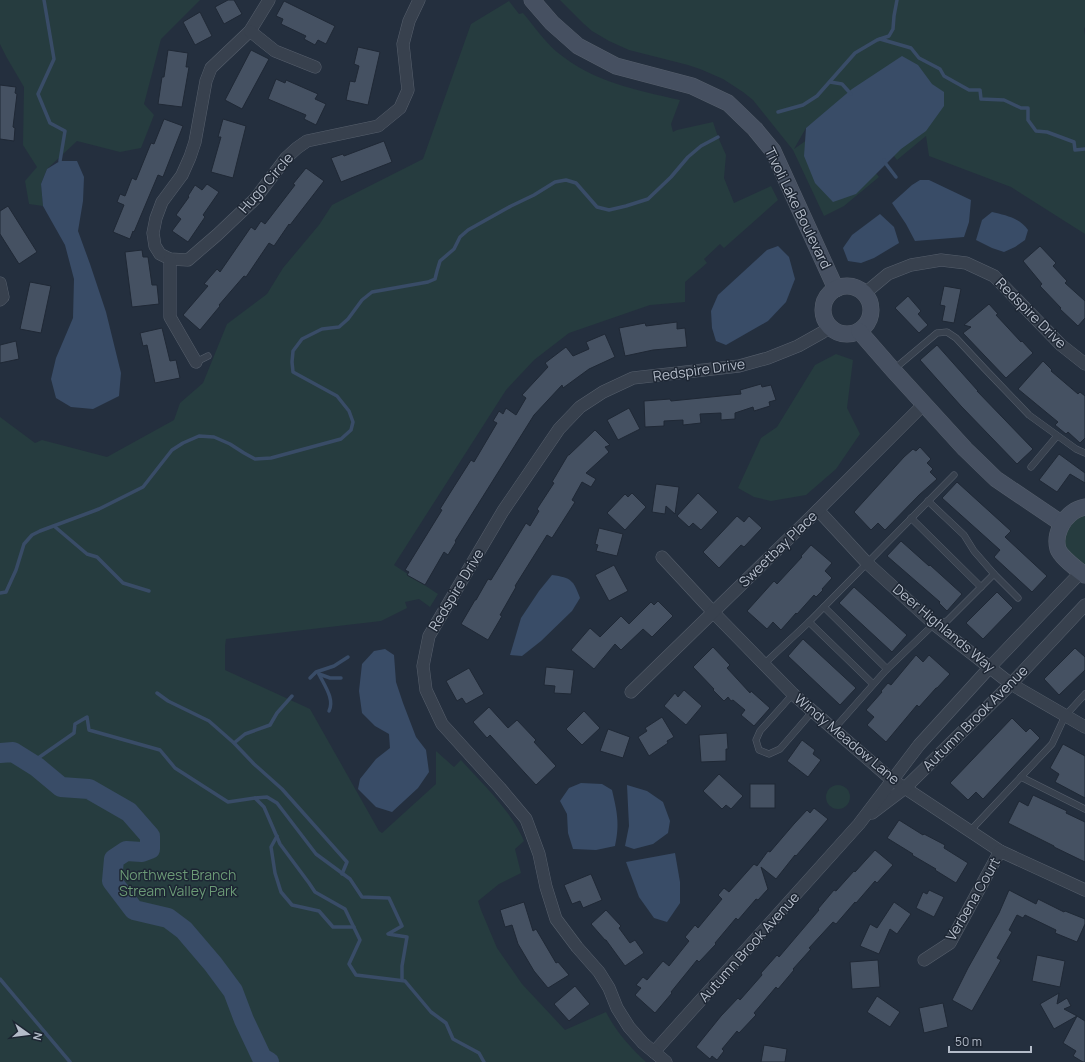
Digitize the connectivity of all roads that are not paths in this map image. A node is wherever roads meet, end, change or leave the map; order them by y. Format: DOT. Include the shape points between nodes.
graph roads {
  1 [pos="269,0"];
  2 [pos="419,0"];
  3 [pos="532,0"];
  4 [pos="250,31"];
  5 [pos="315,67"];
  6 [pos="170,259"];
  7 [pos="0,283"];
  8 [pos="836,289"];
  9 [pos="864,294"];
  10 [pos="0,300"];
  11 [pos="829,326"];
  12 [pos="859,331"];
  13 [pos="208,356"];
  14 [pos="196,362"];
  15 [pos="1085,364"];
  16 [pos="893,370"];
  17 [pos="924,404"];
  18 [pos="1057,436"];
  19 [pos="1085,453"];
  20 [pos="1031,467"];
  21 [pos="954,475"];
  22 [pos="928,501"];
  23 [pos="1085,507"];
  24 [pos="818,510"];
  25 [pos="911,518"];
  26 [pos="1062,523"];
  27 [pos="662,557"];
  28 [pos="867,562"];
  29 [pos="1083,573"];
  30 [pos="994,574"];
  31 [pos="981,587"];
  32 [pos="1018,598"];
  33 [pos="1085,605"];
  34 [pos="824,607"];
  35 [pos="713,612"];
  36 [pos="809,622"];
  37 [pos="934,624"];
  38 [pos="764,664"];
  39 [pos="990,667"];
  40 [pos="887,669"];
  41 [pos="873,684"];
  42 [pos="1011,684"];
  43 [pos="631,692"];
  44 [pos="793,694"];
  45 [pos="1085,694"];
  46 [pos="812,712"];
  47 [pos="1066,716"];
  48 [pos="1085,727"];
  49 [pos="833,730"];
  50 [pos="1022,777"];
  51 [pos="892,780"];
  52 [pos="905,788"];
  53 [pos="1085,809"];
  54 [pos="859,824"];
  55 [pos="970,831"];
  56 [pos="1000,851"];
  57 [pos="1085,890"];
  58 [pos="924,960"];
  59 [pos="654,1052"];
  60 [pos="666,1062"];
  1 -- 4 [label="street"];
  2 -- 6 [label="street, Hugo Circle" via="409,21 403,44 408,90 400,108 378,126 307,141 286,158 255,198 188,260"];
  3 -- 8 [label="street, Tivoli Lake Boulevard" via="552,23 578,46 616,66 692,86 728,103 773,151"];
  4 -- 5 [label="street" via="275,51"];
  4 -- 6 [label="street" via="211,68 190,157 182,175 162,202 156,218 153,233 155,246 160,254"];
  6 -- 14 [label="street" via="170,317"];
  7 -- 10 [label="street" via="3,297"];
  8 -- 9 [label="street" via="851,287"];
  8 -- 11 [label="street" via="826,299 824,306 825,320"];
  9 -- 12 [label="street" via="868,299 870,313 869,320"];
  9 -- 15 [label="street, Redspire Drive" via="888,274 911,265 941,260 966,263 994,276 1061,344"];
  11 -- 12 [label="street" via="840,333"];
  11 -- 59 [label="street, Redspire Drive" via="798,346 768,358 739,366 633,378 603,392 580,407 559,429 503,511 429,636 423,666 426,690 442,724 526,819 539,854 556,919 599,972 629,1027"];
  12 -- 16 [label="street"];
  13 -- 14 [label="lane"];
  16 -- 17 [label="street"];
  16 -- 18 [label="lane" via="937,333 947,332 956,338 1029,415"];
  17 -- 24 [label="street, Sweetbay Place"];
  17 -- 26 [label="street" via="996,479"];
  18 -- 19 [label="lane"];
  18 -- 20 [label="lane"];
  21 -- 22 [label="lane"];
  22 -- 25 [label="lane"];
  22 -- 30 [label="lane" via="964,535"];
  23 -- 26 [label="street" via="1074,511"];
  24 -- 28 [label="street, Deer Highlands Way"];
  24 -- 35 [label="street, Sweetbay Place"];
  25 -- 28 [label="lane"];
  25 -- 31 [label="lane"];
  26 -- 29 [label="street" via="1057,535 1058,550 1069,563"];
  27 -- 35 [label="street, Windy Meadow Lane"];
  28 -- 34 [label="lane"];
  28 -- 37 [label="street, Deer Highlands Way"];
  29 -- 39 [label="street, Autumn Brook Avenue"];
  30 -- 31 [label="lane"];
  30 -- 32 [label="lane"];
  31 -- 37 [label="lane" via="947,621"];
  33 -- 42 [label="street, Autumn Brook Avenue"];
  34 -- 36 [label="lane"];
  34 -- 40 [label="lane"];
  35 -- 38 [label="street, Windy Meadow Lane"];
  35 -- 43 [label="street, Sweetbay Place"];
  36 -- 38 [label="lane"];
  36 -- 41 [label="lane"];
  37 -- 39 [label="street, Deer Highlands Way"];
  37 -- 40 [label="lane"];
  38 -- 44 [label="street, Windy Meadow Lane"];
  39 -- 42 [label="street, Deer Highlands Way"];
  39 -- 51 [label="street, Autumn Brook Avenue" via="919,745"];
  40 -- 41 [label="lane"];
  41 -- 49 [label="lane"];
  42 -- 47 [label="street, Deer Highlands Way"];
  42 -- 52 [label="street, Autumn Brook Avenue"];
  44 -- 46 [label="street, Windy Meadow Lane"];
  44 -- 46 [label="lane" via="760,730 756,740 759,750 769,754 780,749"];
  45 -- 47 [label="lane"];
  46 -- 49 [label="street, Windy Meadow Lane"];
  47 -- 48 [label="street, Deer Highlands Way"];
  47 -- 50 [label="lane" via="1052,744"];
  49 -- 51 [label="street, Windy Meadow Lane"];
  50 -- 53 [label="lane"];
  50 -- 55 [label="lane"];
  51 -- 52 [label="street, Windy Meadow Lane"];
  51 -- 54 [label="street, Autumn Brook Avenue"];
  52 -- 54 [label="street, Autumn Brook Avenue"];
  52 -- 55 [label="street, Windy Meadow Lane"];
  54 -- 59 [label="street, Autumn Brook Avenue"];
  55 -- 56 [label="street, Windy Meadow Lane"];
  56 -- 57 [label="street, Windy Meadow Lane"];
  56 -- 58 [label="street, Verbena Court" via="950,943"];
  59 -- 60 [label="street, Redspire Drive"];
}
